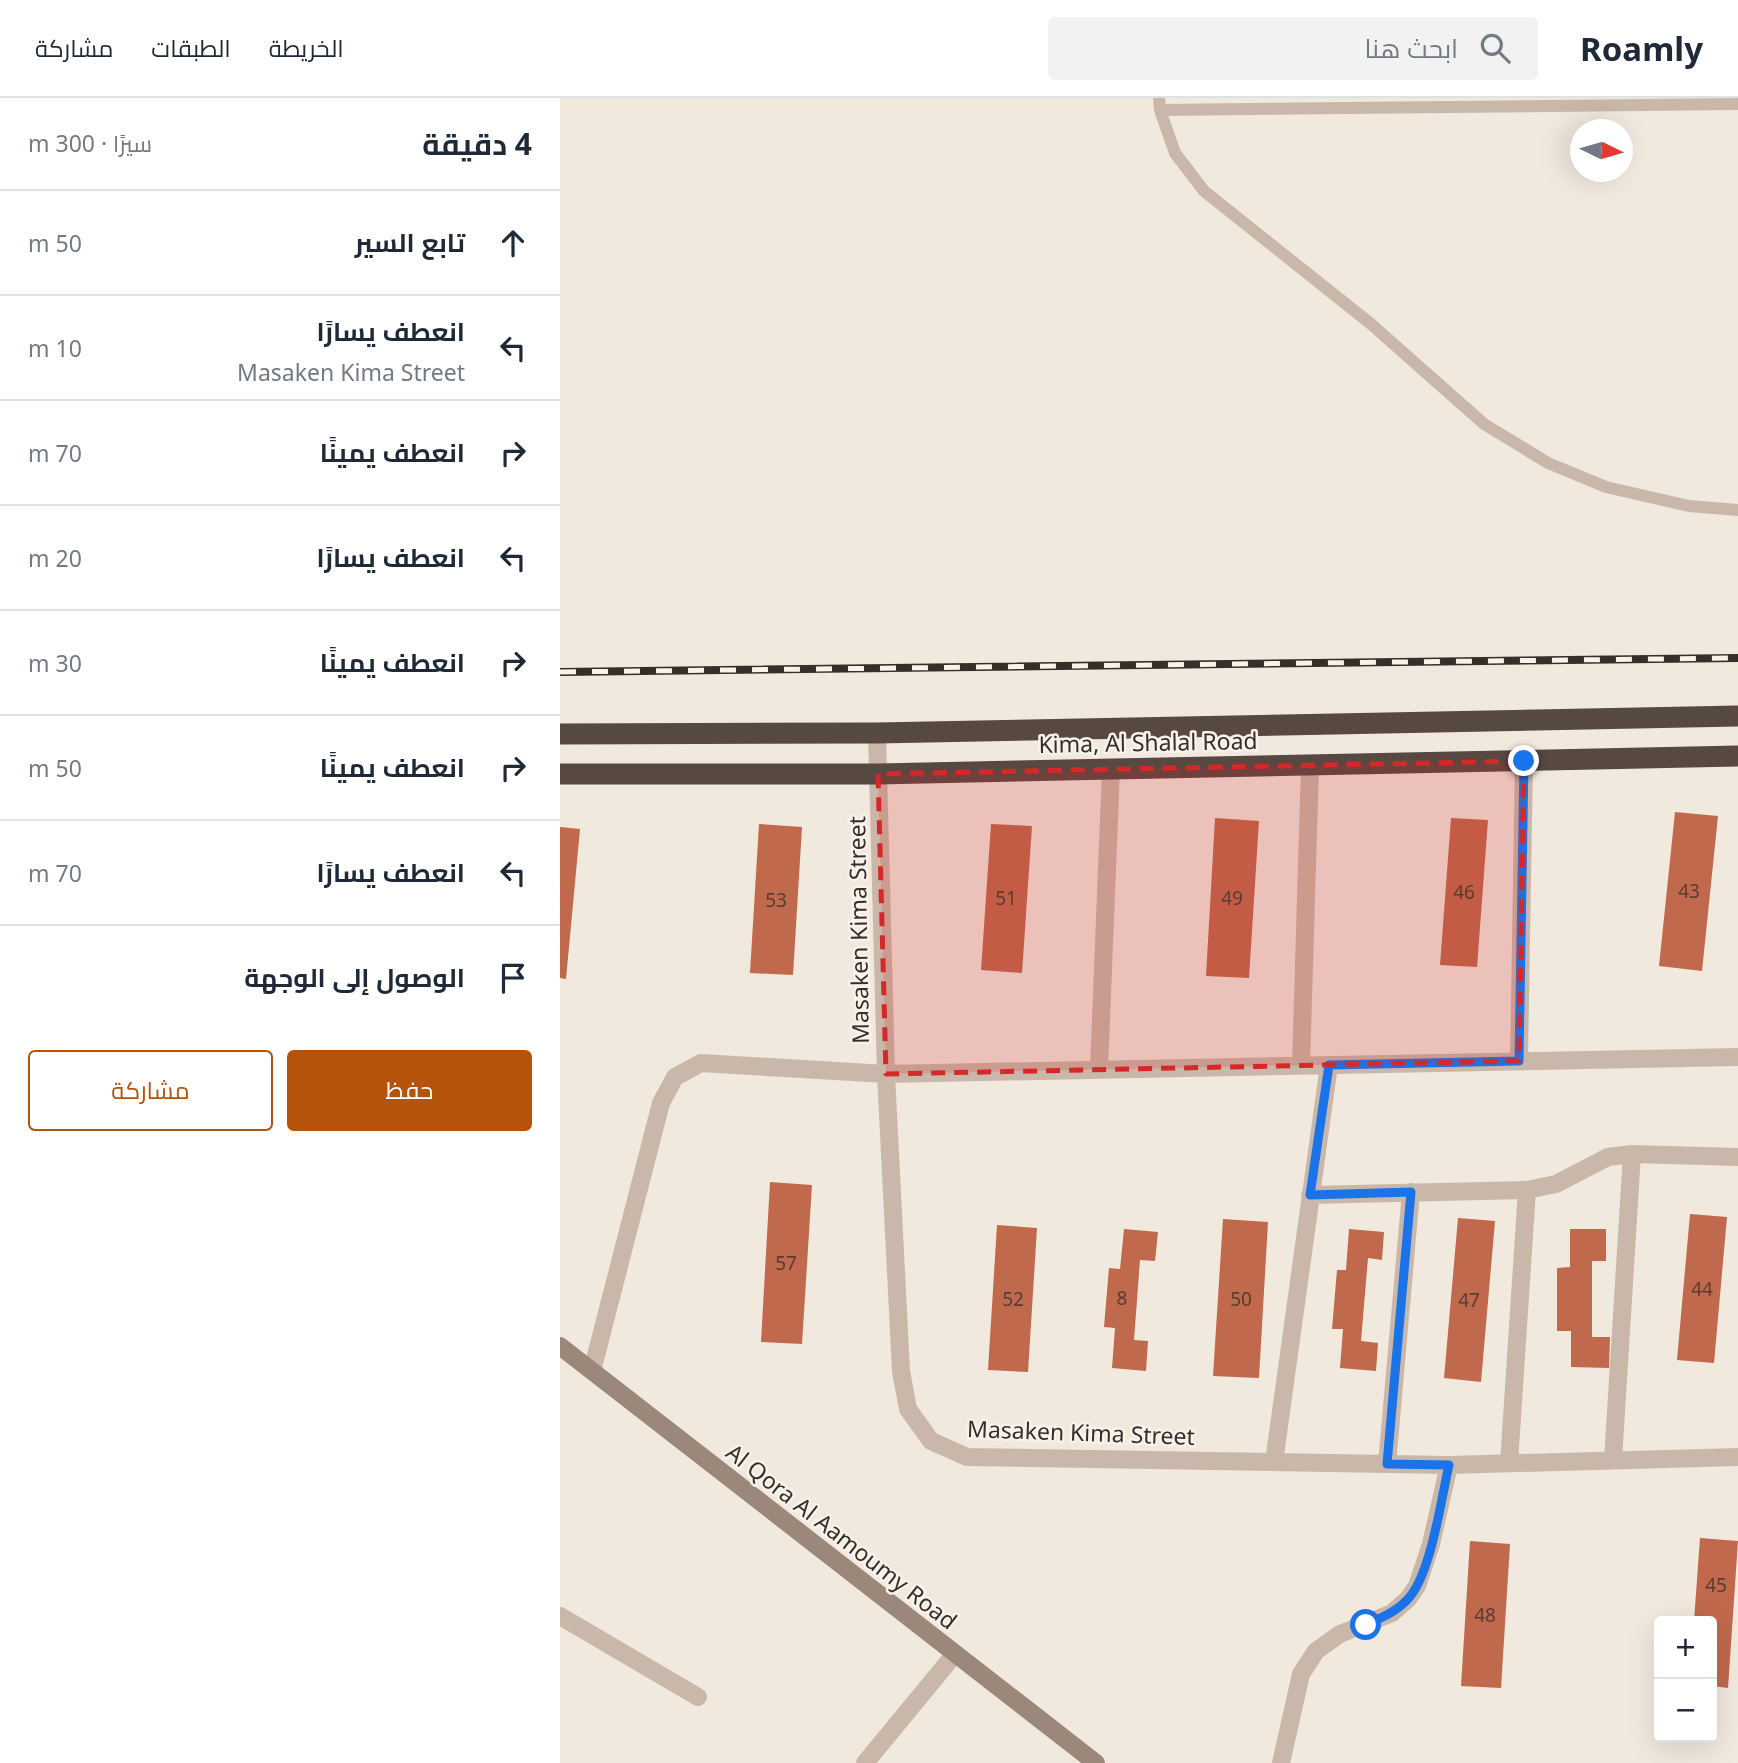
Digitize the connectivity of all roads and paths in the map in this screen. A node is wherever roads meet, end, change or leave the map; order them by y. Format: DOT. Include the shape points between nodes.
graph roads {
  1 [pos="1533,102"];
  2 [pos="1160,104"];
  3 [pos="1738,104"];
  4 [pos="1738,510"];
  5 [pos="1738,716"];
  6 [pos="877,733"];
  7 [pos="560,734"];
  8 [pos="1738,756"];
  9 [pos="1524,761"];
  10 [pos="1310,765"];
  11 [pos="1111,769"];
  12 [pos="560,774"];
  13 [pos="878,774"];
  14 [pos="1738,1057"];
  15 [pos="1519,1061"];
  16 [pos="1329,1065"];
  17 [pos="1301,1066"];
  18 [pos="1099,1069"];
  19 [pos="886,1074"];
  20 [pos="1632,1154"];
  21 [pos="1738,1157"];
  22 [pos="1527,1190"];
  23 [pos="1411,1192"];
  24 [pos="1310,1195"];
  25 [pos="560,1347"];
  26 [pos="592,1371"];
  27 [pos="1738,1457"];
  28 [pos="1613,1460"];
  29 [pos="1274,1462"];
  30 [pos="1509,1463"];
  31 [pos="1387,1464"];
  32 [pos="1449,1465"];
  33 [pos="560,1616"];
  34 [pos="952,1658"];
  35 [pos="698,1697"];
  36 [pos="865,1763"];
  37 [pos="1096,1763"];
  38 [pos="1281,1763"];
  1 -- 2 [label="lane"];
  1 -- 3 [label="lane"];
  2 -- 4 [label="lane" via="1175,153 1204,191 1371,324 1484,424 1548,463 1606,488 1689,506"];
  5 -- 6 [label="highway, Kima, Al Shalal Road"];
  6 -- 7 [label="highway, Kima, Al Shalal Road"];
  6 -- 13 [label="street, Masaken Kima Street"];
  8 -- 9 [label="highway, Kima, Al Shalal Road"];
  9 -- 10 [label="highway, Kima, Al Shalal Road"];
  9 -- 15 [label="street"];
  10 -- 11 [label="highway, Kima, Al Shalal Road"];
  10 -- 17 [label="street"];
  11 -- 13 [label="highway, Kima, Al Shalal Road"];
  11 -- 18 [label="street"];
  12 -- 13 [label="highway, Kima, Al Shalal Road"];
  13 -- 19 [label="street, Masaken Kima Street"];
  14 -- 15 [label="street"];
  15 -- 16 [label="street"];
  16 -- 17 [label="street"];
  16 -- 24 [label="street"];
  17 -- 18 [label="street"];
  18 -- 19 [label="street"];
  19 -- 26 [label="street" via="701,1063 675,1077 661,1103"];
  19 -- 29 [label="street, Masaken Kima Street" via="901,1371 908,1409 931,1441 967,1457"];
  20 -- 21 [label="street"];
  20 -- 22 [label="street" via="1608,1157 1556,1184"];
  20 -- 28 [label="street"];
  22 -- 23 [label="street"];
  22 -- 30 [label="street"];
  23 -- 24 [label="street"];
  23 -- 31 [label="street"];
  24 -- 29 [label="street"];
  25 -- 26 [label="street, Al Qora Al Aamoumy Road"];
  26 -- 34 [label="street, Al Qora Al Aamoumy Road"];
  27 -- 28 [label="street, Masaken Kima Street"];
  28 -- 30 [label="street, Masaken Kima Street"];
  29 -- 31 [label="street, Masaken Kima Street"];
  30 -- 32 [label="street, Masaken Kima Street"];
  31 -- 32 [label="street, Masaken Kima Street"];
  32 -- 38 [label="street" via="1417,1586 1392,1613 1340,1634 1316,1651 1301,1674"];
  33 -- 35 [label="street"];
  34 -- 36 [label="street"];
  34 -- 37 [label="street, Al Qora Al Aamoumy Road"];
}
